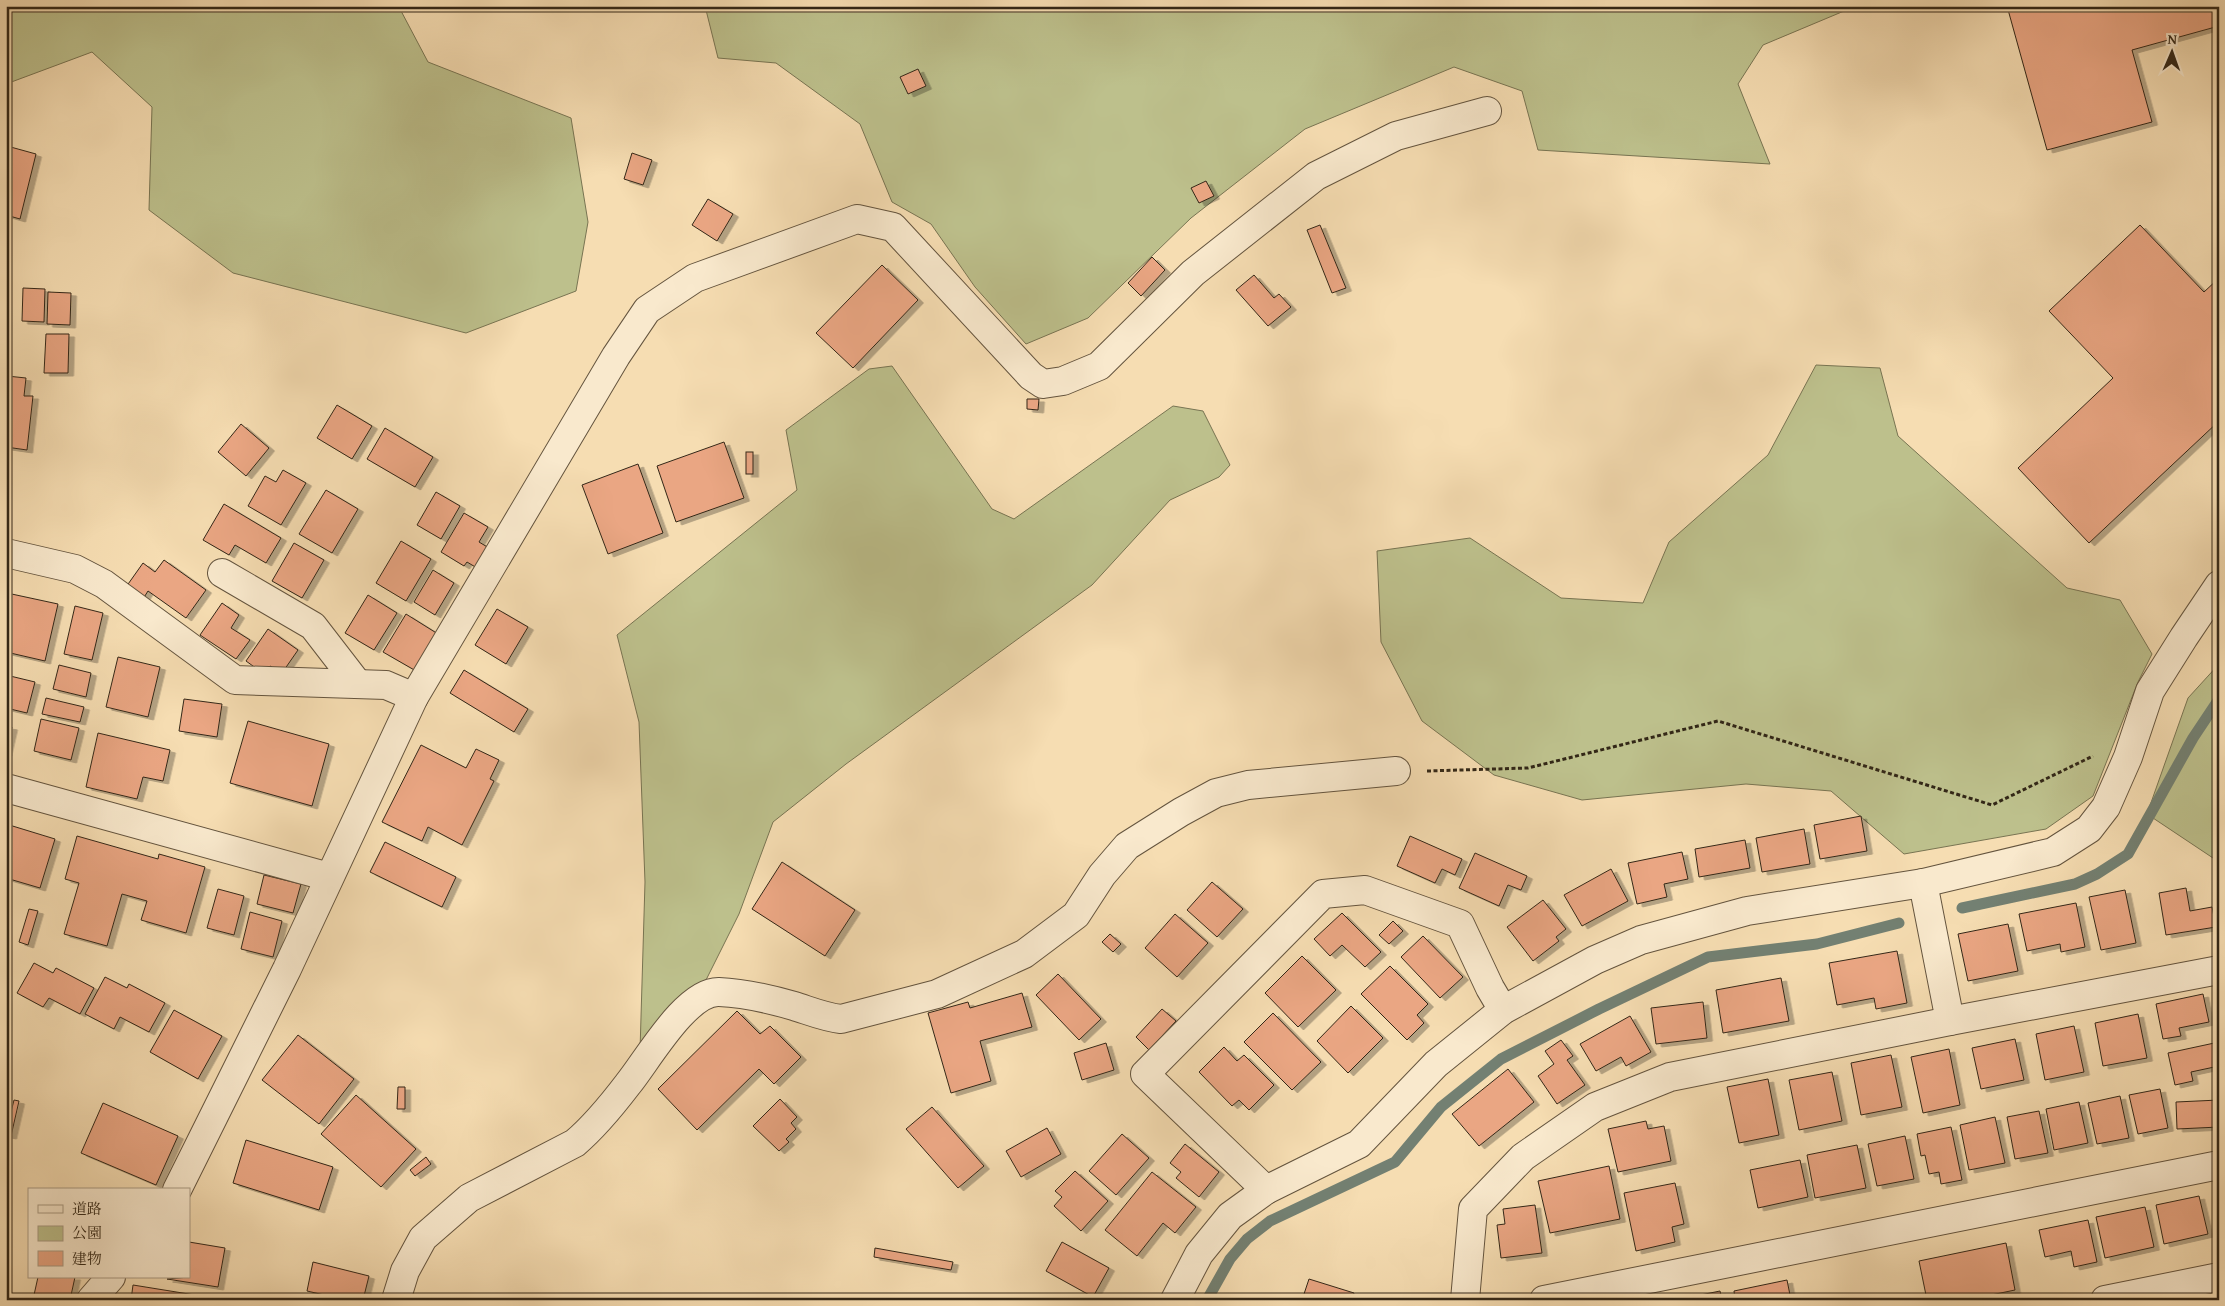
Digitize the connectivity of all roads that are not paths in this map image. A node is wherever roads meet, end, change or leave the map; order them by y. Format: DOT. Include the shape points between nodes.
graph roads {
  1 [pos="1487,111"];
  2 [pos="6,553"];
  3 [pos="222,573"];
  4 [pos="2219,585"];
  5 [pos="357,684"];
  6 [pos="414,697"];
  7 [pos="1396,771"];
  8 [pos="6,788"];
  9 [pos="329,877"];
  10 [pos="1922,882"];
  11 [pos="2219,970"];
  12 [pos="1503,1010"];
  13 [pos="1950,1021"];
  14 [pos="2219,1166"];
  15 [pos="178,1188"];
  16 [pos="1266,1190"];
  17 [pos="2219,1277"];
  18 [pos="110,1278"];
  19 [pos="92,1300"];
  20 [pos="396,1300"];
  21 [pos="1175,1300"];
  22 [pos="1465,1300"];
  23 [pos="1544,1300"];
  24 [pos="2105,1300"];
  1 -- 6 [label="street" via="1396,136 1316,176 1193,272 1099,366 1063,381 1043,384 1031,376 893,227 857,219 695,278 647,310 616,356"];
  2 -- 5 [label="street" via="75,569 104,584 235,680"];
  3 -- 5 [label="street" via="313,626"];
  4 -- 10 [label="street" via="2150,691 2106,807 2089,829 2053,852"];
  5 -- 6 [label="street" via="386,684"];
  6 -- 9 [label="street"];
  7 -- 20 [label="street" via="1248,785 1216,793 1127,846 1102,875 1076,914 1024,954 937,994 841,1019 826,1018 794,1006 752,997 717,992 700,998 685,1010 589,1130 575,1142 469,1198 423,1238 405,1271"];
  8 -- 9 [label="street"];
  9 -- 15 [label="street"];
  10 -- 12 [label="street" via="1747,911 1641,940 1595,960"];
  10 -- 13 [label="street"];
  11 -- 13 [label="street"];
  12 -- 16 [label="street" via="1436,1064 1359,1144"];
  12 -- 16 [label="street" via="1460,924 1366,890 1323,894 1145,1074"];
  13 -- 22 [label="street" via="1670,1077 1595,1107 1523,1157 1472,1209"];
  14 -- 23 [label="street"];
  16 -- 21 [label="street" via="1230,1216 1199,1254"];
  17 -- 24 [label="street"];
  18 -- 19 [label="street"];
}
